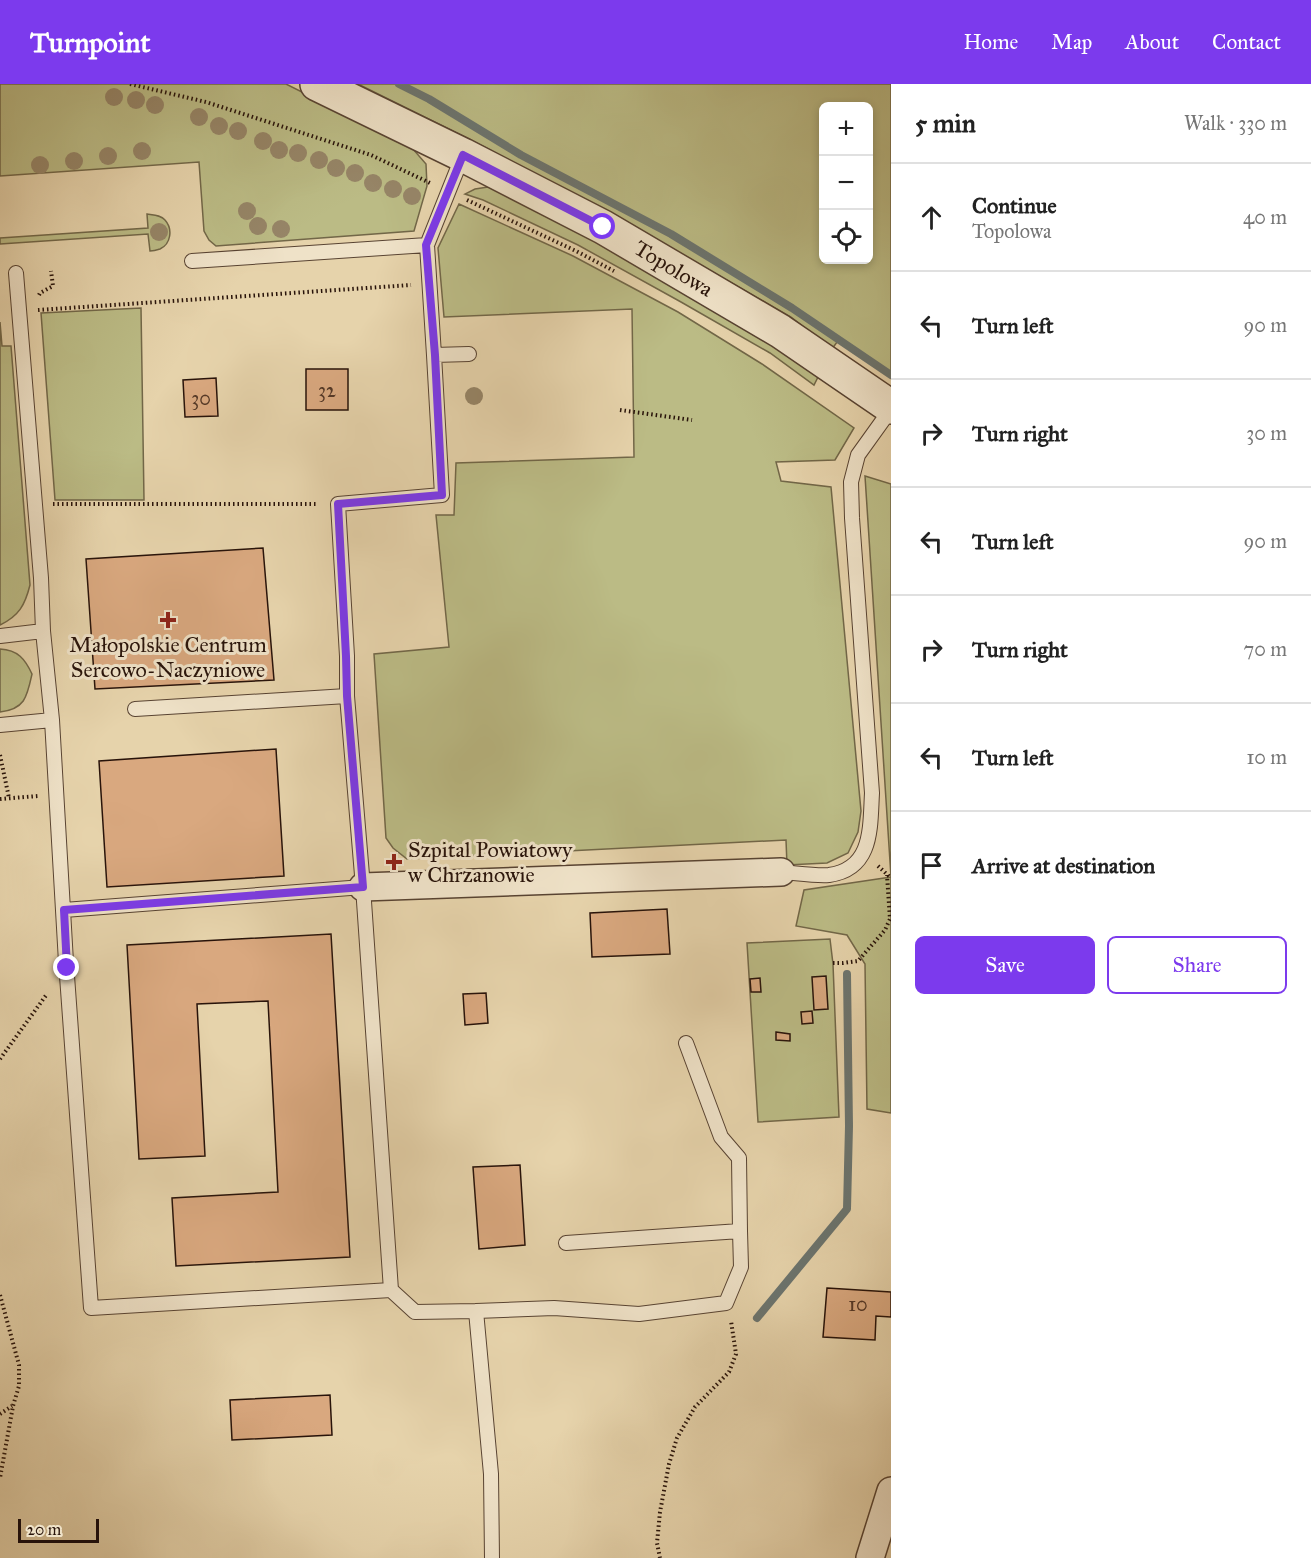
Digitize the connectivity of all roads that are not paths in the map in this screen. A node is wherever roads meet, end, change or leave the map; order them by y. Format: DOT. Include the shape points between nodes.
graph roads {
  1 [pos="317,84"];
  2 [pos="463,155"];
  3 [pos="426,245"];
  4 [pos="192,261"];
  5 [pos="16,273"];
  6 [pos="469,354"];
  7 [pos="435,355"];
  8 [pos="891,408"];
  9 [pos="43,631"];
  10 [pos="0,636"];
  11 [pos="347,696"];
  12 [pos="135,709"];
  13 [pos="52,720"];
  14 [pos="0,725"];
  15 [pos="781,872"];
  16 [pos="363,887"];
  17 [pos="64,910"];
  18 [pos="686,1043"];
  19 [pos="740,1231"];
  20 [pos="566,1243"];
  21 [pos="391,1290"];
  22 [pos="476,1311"];
  23 [pos="891,1491"];
  24 [pos="492,1558"];
  25 [pos="870,1558"];
  1 -- 2 [label="street, Topolowa"];
  2 -- 3 [label="lane"];
  2 -- 8 [label="street, Topolowa" via="613,232 780,331"];
  3 -- 4 [label="lane"];
  3 -- 7 [label="lane"];
  5 -- 9 [label="lane"];
  6 -- 7 [label="lane"];
  7 -- 11 [label="lane" via="442,495 338,504"];
  8 -- 15 [label="lane" via="858,455 851,482 872,793 870,832 864,854 850,868 828,875"];
  9 -- 10 [label="lane"];
  9 -- 13 [label="lane"];
  11 -- 12 [label="lane"];
  11 -- 16 [label="lane"];
  13 -- 14 [label="lane"];
  13 -- 17 [label="lane"];
  15 -- 16 [label="street"];
  16 -- 17 [label="lane"];
  16 -- 21 [label="lane"];
  17 -- 21 [label="lane" via="91,1308"];
  18 -- 19 [label="lane" via="721,1137 739,1158"];
  19 -- 20 [label="lane"];
  19 -- 22 [label="lane" via="741,1268 726,1303 639,1314 554,1308"];
  21 -- 22 [label="lane" via="415,1312"];
  22 -- 24 [label="lane" via="491,1474"];
  23 -- 25 [label="street"];
}
